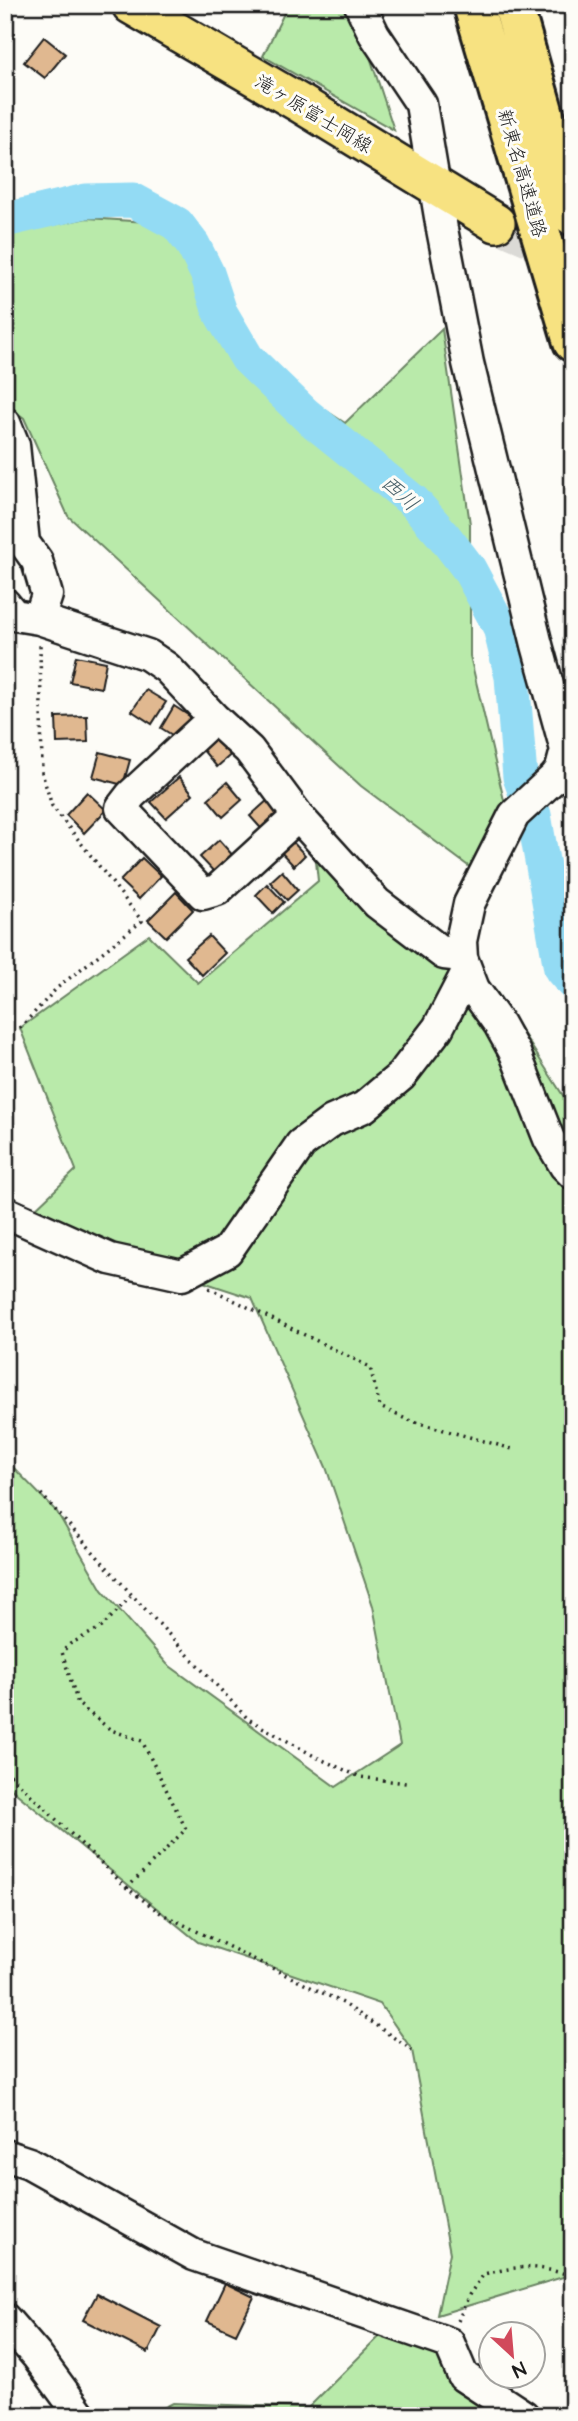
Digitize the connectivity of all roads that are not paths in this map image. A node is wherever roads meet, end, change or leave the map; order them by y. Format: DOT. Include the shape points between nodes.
graph roads {
  1 [pos="131,5"];
  2 [pos="360,5"];
  3 [pos="472,5"];
  4 [pos="513,5"];
  5 [pos="435,186"];
  6 [pos="573,216"];
  7 [pos="496,223"];
  8 [pos="573,342"];
  9 [pos="5,423"];
  10 [pos="5,604"];
  11 [pos="39,620"];
  12 [pos="214,718"];
  13 [pos="298,816"];
  14 [pos="464,965"];
  15 [pos="573,1174"];
  16 [pos="5,1212"];
  17 [pos="5,2155"];
  18 [pos="5,2319"];
  19 [pos="81,2416"];
  20 [pos="524,2416"];
  1 -- 5 [label="main road, 滝ヶ原富士岡線"];
  2 -- 5 [label="street" via="421,104"];
  3 -- 8 [label="highway, 新東名高速道路"];
  4 -- 6 [label="highway, 新東名高速道路"];
  5 -- 7 [label="main road, 滝ヶ原富士岡線"];
  5 -- 14 [label="street" via="468,363 566,750 561,769 514,815 469,904 464,921"];
  9 -- 11 [label="street" via="14,445 24,542 37,561 47,595"];
  10 -- 11 [label="street" via="14,615"];
  11 -- 12 [label="street" via="148,655 167,668"];
  12 -- 13 [label="street" via="248,750"];
  12 -- 13 [label="street" via="121,808 203,894 217,890"];
  13 -- 14 [label="street" via="377,903"];
  14 -- 15 [label="street" via="474,989 508,1039 549,1139"];
  14 -- 16 [label="street" via="438,1028 401,1076 364,1107 332,1121 302,1144 227,1251 182,1275 110,1259"];
  17 -- 20 [label="street" via="29,2163 194,2255 449,2343 463,2376"];
  18 -- 19 [label="street"];
}
